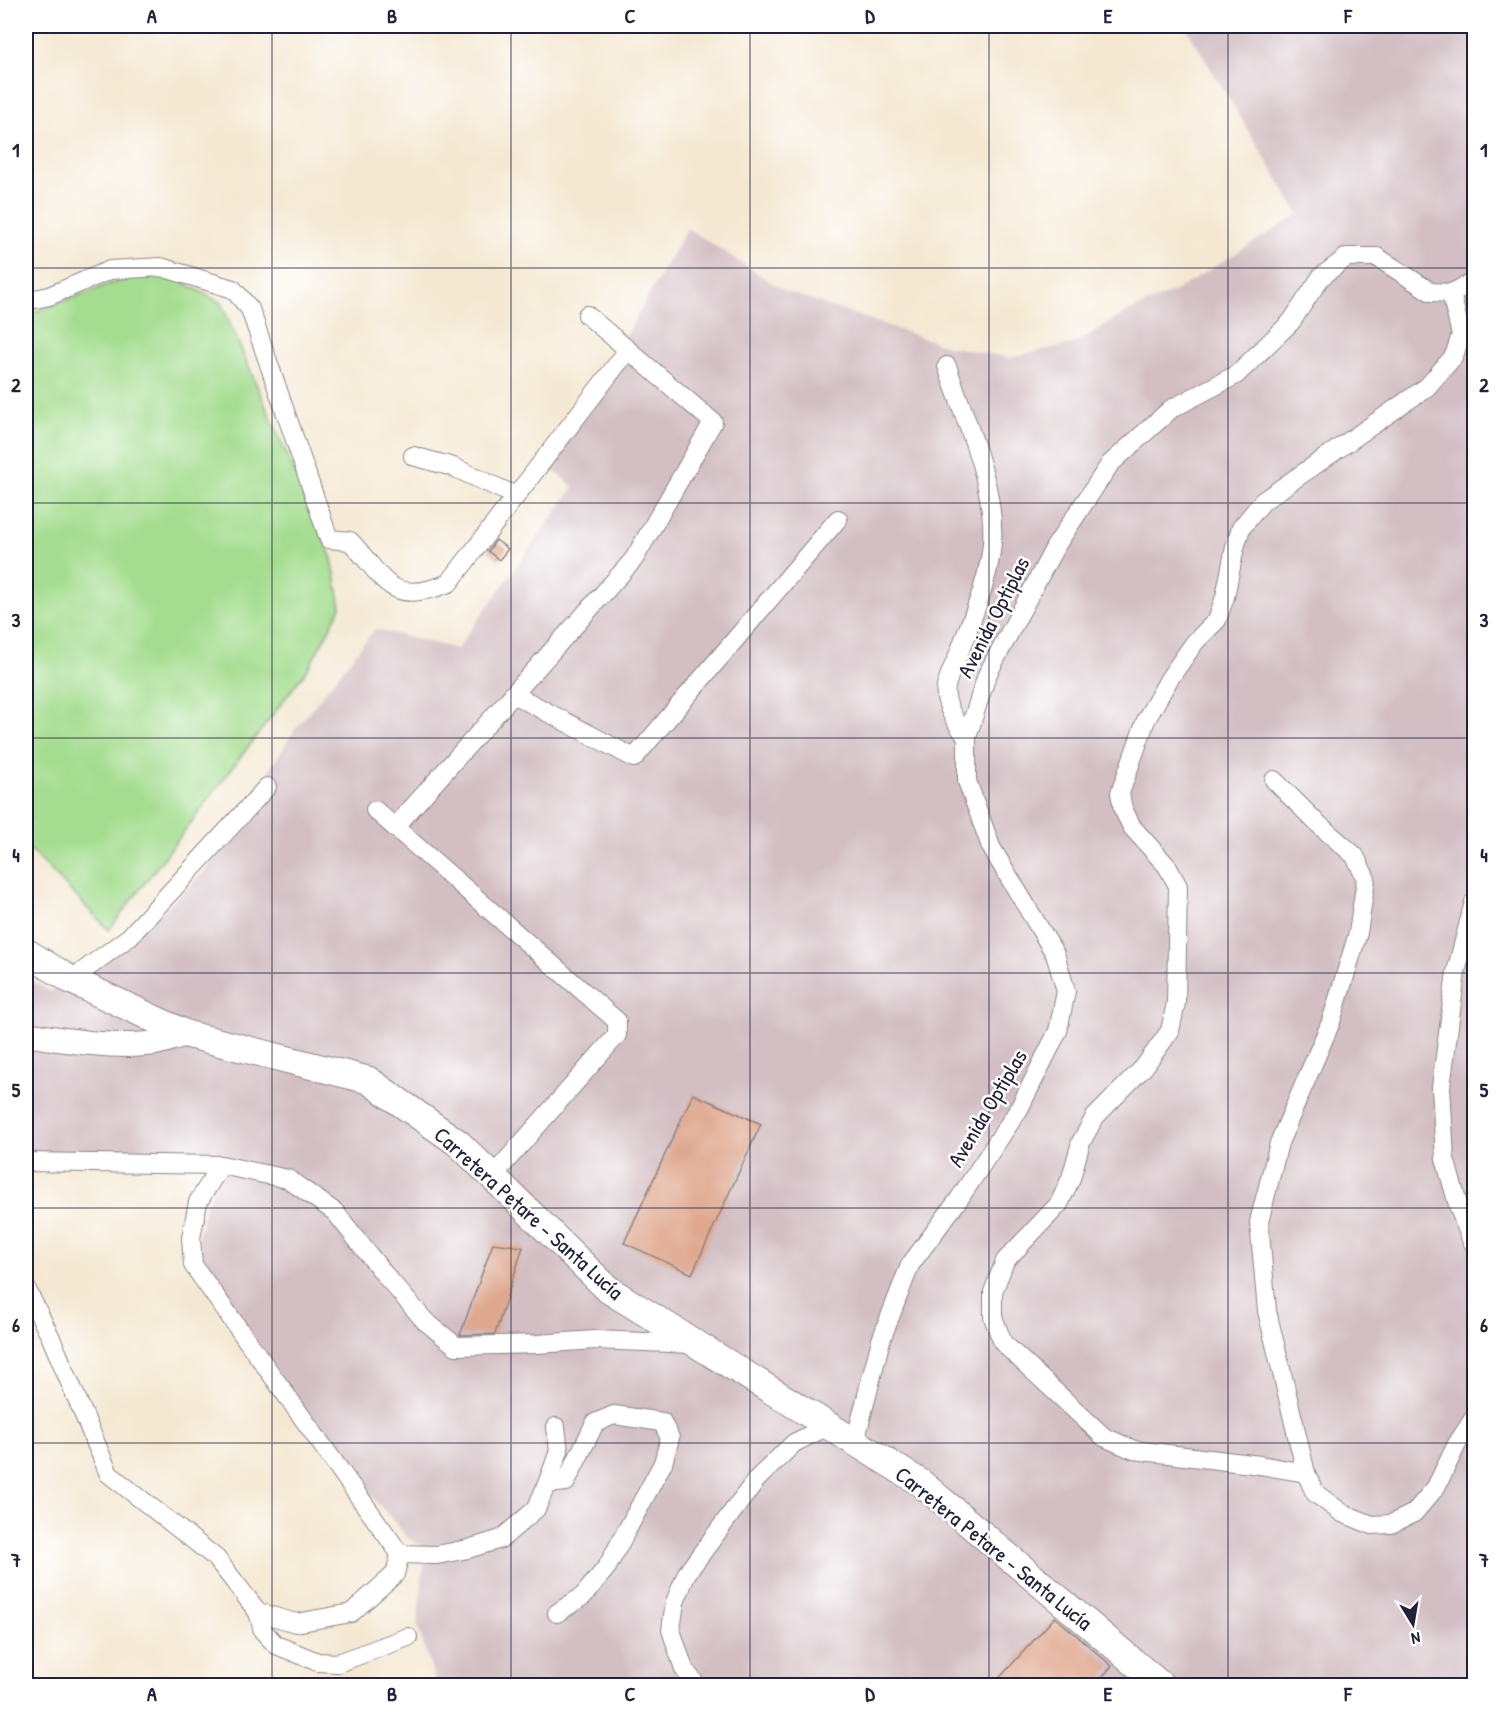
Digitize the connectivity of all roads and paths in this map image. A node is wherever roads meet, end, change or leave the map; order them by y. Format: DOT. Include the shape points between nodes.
graph roads {
  1 [pos="1474,282"];
  2 [pos="1451,293"];
  3 [pos="26,301"];
  4 [pos="587,315"];
  5 [pos="628,350"];
  6 [pos="946,366"];
  7 [pos="413,456"];
  8 [pos="516,496"];
  9 [pos="838,519"];
  10 [pos="513,694"];
  11 [pos="967,737"];
  12 [pos="1274,780"];
  13 [pos="267,787"];
  14 [pos="375,810"];
  15 [pos="395,827"];
  16 [pos="1474,902"];
  17 [pos="26,952"];
  18 [pos="71,980"];
  19 [pos="26,1034"];
  20 [pos="186,1034"];
  21 [pos="26,1162"];
  22 [pos="220,1166"];
  23 [pos="492,1177"];
  24 [pos="1474,1244"];
  25 [pos="26,1288"];
  26 [pos="698,1344"];
  27 [pos="1474,1418"];
  28 [pos="556,1426"];
  29 [pos="828,1426"];
  30 [pos="855,1442"];
  31 [pos="1306,1473"];
  32 [pos="548,1484"];
  33 [pos="400,1554"];
  34 [pos="258,1612"];
  35 [pos="557,1613"];
  36 [pos="408,1637"];
  37 [pos="697,1686"];
  38 [pos="1162,1686"];
  1 -- 2 [label="street"];
  2 -- 11 [label="street, Avenida Optiplas" via="1431,291 1377,257 1347,257 1321,277 1291,322 1236,375 1171,409 1110,464 1055,547 987,675"];
  2 -- 31 [label="street" via="1461,335 1454,356 1427,387 1263,501 1241,528 1216,620 1169,679 1146,720 1120,793 1132,827 1167,866 1178,886 1176,1003 1170,1031 1144,1067 1095,1117 1081,1142 1059,1204 1005,1261 993,1292 993,1317 1003,1344 1104,1437 1134,1450"];
  3 -- 8 [label="street" via="49,296 110,270 160,267 233,289 250,309 329,539 350,541 388,586 407,592 431,590 449,583"];
  4 -- 5 [label="street"];
  5 -- 8 [label="street"];
  5 -- 10 [label="street" via="713,422 634,559"];
  6 -- 11 [label="street" via="987,483 992,515 992,544 984,585 946,688 959,728"];
  7 -- 8 [label="street" via="453,467"];
  9 -- 10 [label="street" via="634,758"];
  10 -- 15 [label="street"];
  11 -- 30 [label="street, Avenida Optiplas" via="967,781 991,847 1055,954 1066,991 1058,1031 1019,1109 910,1265 881,1341"];
  12 -- 31 [label="street" via="1355,856 1366,879 1358,933 1331,1022 1279,1143 1259,1222 1267,1311"];
  13 -- 18 [label="street" via="129,937"];
  14 -- 15 [label="street"];
  15 -- 23 [label="street" via="617,1021 617,1035"];
  16 -- 24 [label="street" via="1456,972 1441,1087 1445,1159"];
  17 -- 18 [label="main road, Carretera Petare - Santa Lucía"];
  18 -- 20 [label="main road, Carretera Petare - Santa Lucía"];
  19 -- 20 [label="street" via="121,1044 154,1043"];
  20 -- 23 [label="main road, Carretera Petare - Santa Lucía" via="368,1080 458,1143"];
  21 -- 22 [label="street"];
  22 -- 26 [label="street" via="288,1179 335,1212 418,1314 456,1346 595,1340"];
  22 -- 33 [label="street" via="198,1202 190,1238 193,1265"];
  23 -- 26 [label="main road, Carretera Petare - Santa Lucía" via="609,1290"];
  25 -- 34 [label="street" via="109,1474 216,1558"];
  26 -- 29 [label="main road, Carretera Petare - Santa Lucía"];
  27 -- 31 [label="street" via="1436,1487 1414,1513 1391,1524 1371,1525 1342,1514 1315,1493"];
  28 -- 32 [label="street" via="558,1451"];
  29 -- 30 [label="main road, Carretera Petare - Santa Lucía"];
  29 -- 37 [label="street" via="794,1443 756,1480 687,1573 675,1602 671,1630 684,1669"];
  30 -- 38 [label="main road, Carretera Petare - Santa Lucía" via="921,1484"];
  32 -- 33 [label="street" via="536,1509 501,1539 437,1555"];
  32 -- 35 [label="street" via="566,1482 595,1423 614,1415 662,1422 670,1438 663,1463 607,1567 583,1596"];
  33 -- 34 [label="street" via="395,1574 351,1613 296,1623"];
  34 -- 36 [label="street" via="262,1631 276,1646 318,1662 338,1663"];
}
